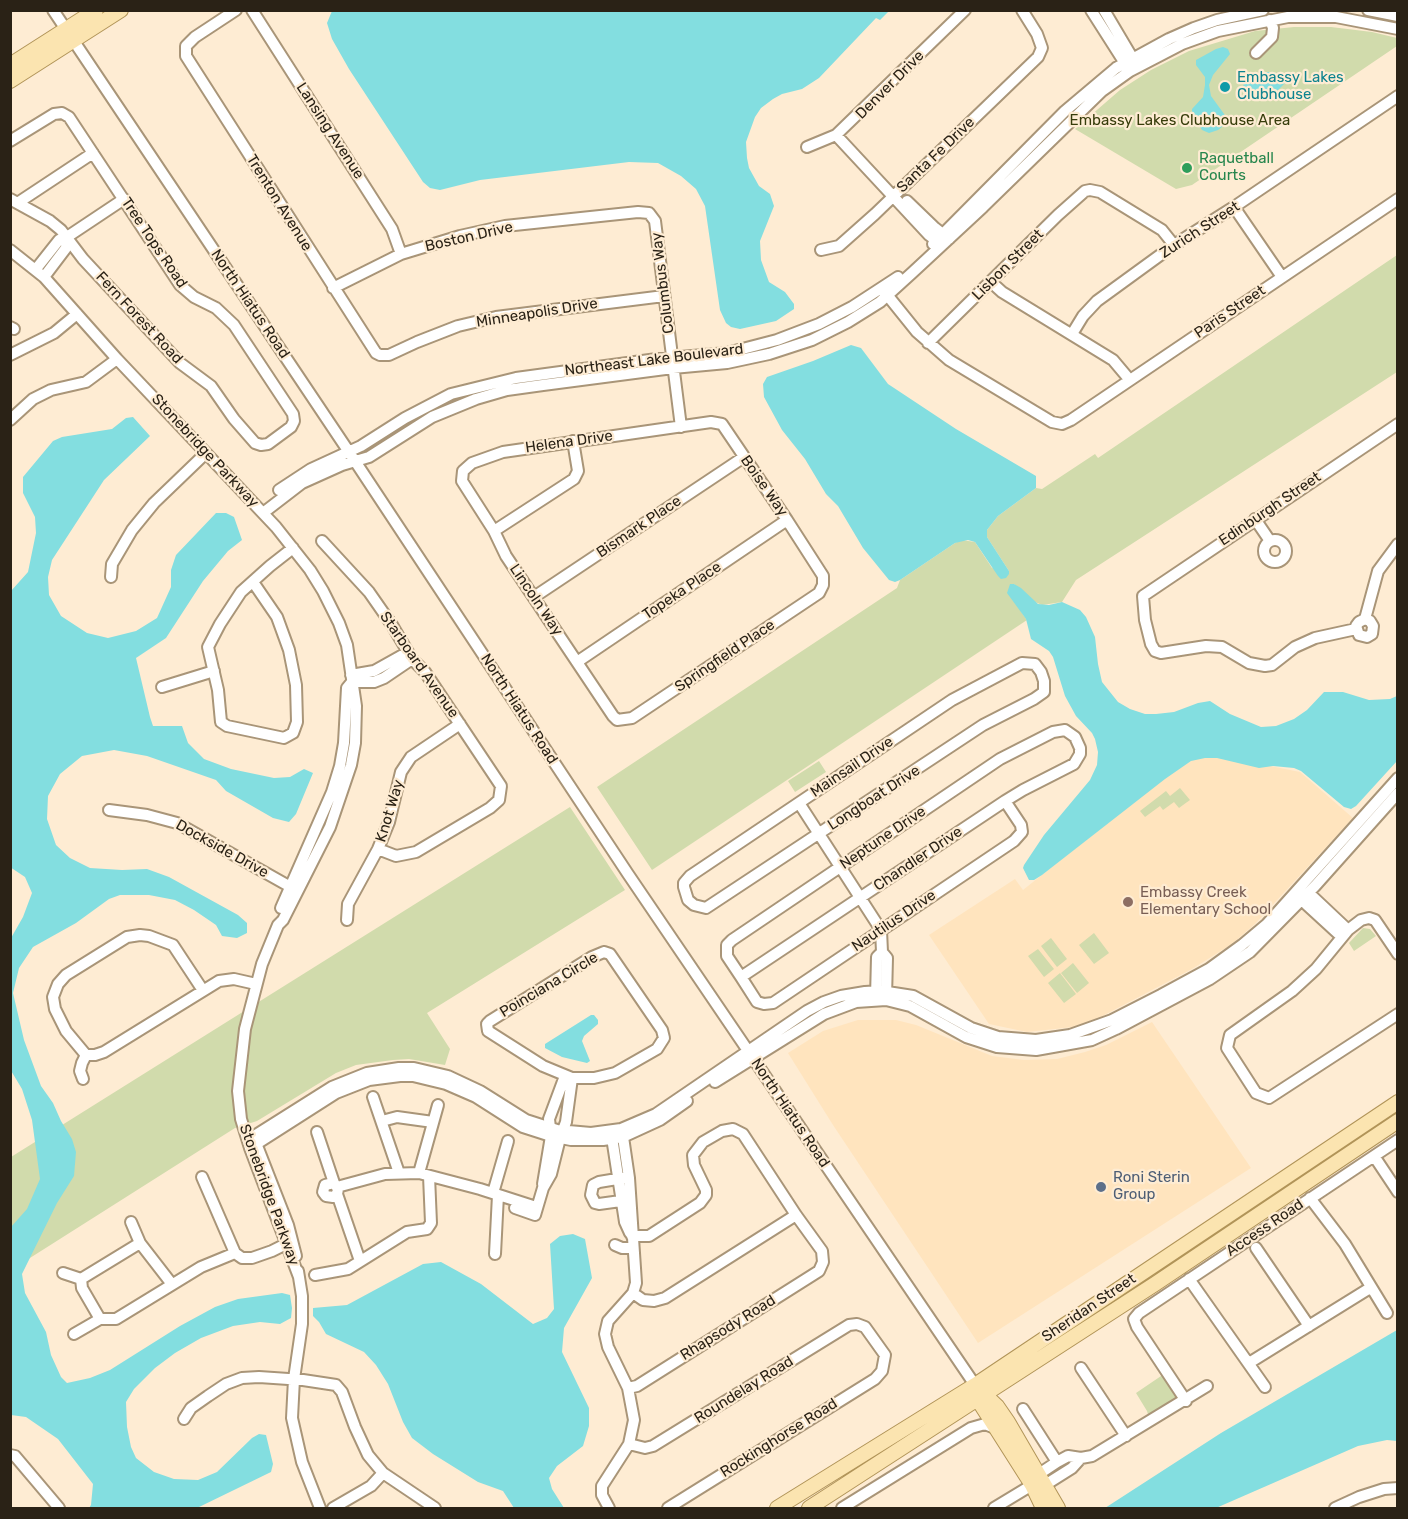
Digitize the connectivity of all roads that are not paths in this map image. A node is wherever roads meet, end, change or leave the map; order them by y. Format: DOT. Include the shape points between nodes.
graph roads {
  1 [pos="53,10"];
  2 [pos="96,10"];
  3 [pos="121,10"];
  4 [pos="237,10"];
  5 [pos="252,10"];
  6 [pos="965,10"];
  7 [pos="1022,10"];
  8 [pos="1091,10"];
  9 [pos="1104,10"];
  10 [pos="1263,10"];
  11 [pos="1368,10"];
  12 [pos="1336,14"];
  13 [pos="1398,16"];
  14 [pos="1270,20"];
  15 [pos="1398,29"];
  16 [pos="70,36"];
  17 [pos="1256,53"];
  18 [pos="10,65"];
  19 [pos="1131,65"];
  20 [pos="10,81"];
  21 [pos="1398,96"];
  22 [pos="836,135"];
  23 [pos="10,141"];
  24 [pos="807,147"];
  25 [pos="93,153"];
  26 [pos="894,195"];
  27 [pos="1398,199"];
  28 [pos="124,200"];
  29 [pos="15,201"];
  30 [pos="1234,207"];
  31 [pos="649,213"];
  32 [pos="67,237"];
  33 [pos="943,240"];
  34 [pos="1174,244"];
  35 [pos="821,249"];
  36 [pos="10,250"];
  37 [pos="401,254"];
  38 [pos="40,274"];
  39 [pos="1282,277"];
  40 [pos="991,282"];
  41 [pos="333,288"];
  42 [pos="885,292"];
  43 [pos="664,296"];
  44 [pos="77,314"];
  45 [pos="1072,334"];
  46 [pos="928,343"];
  47 [pos="10,355"];
  48 [pos="380,356"];
  49 [pos="117,359"];
  50 [pos="672,363"];
  51 [pos="1129,380"];
  52 [pos="425,406"];
  53 [pos="432,417"];
  54 [pos="10,420"];
  55 [pos="1398,424"];
  56 [pos="681,427"];
  57 [pos="573,441"];
  58 [pos="261,445"];
  59 [pos="206,453"];
  60 [pos="352,457"];
  61 [pos="744,457"];
  62 [pos="463,471"];
  63 [pos="260,510"];
  64 [pos="1255,519"];
  65 [pos="788,520"];
  66 [pos="494,531"];
  67 [pos="322,541"];
  68 [pos="1270,541"];
  69 [pos="1398,544"];
  70 [pos="293,548"];
  71 [pos="111,577"];
  72 [pos="253,582"];
  73 [pos="823,585"];
  74 [pos="534,597"];
  75 [pos="1365,620"];
  76 [pos="1356,629"];
  77 [pos="410,656"];
  78 [pos="577,662"];
  79 [pos="214,671"];
  80 [pos="1041,672"];
  81 [pos="352,679"];
  82 [pos="162,687"];
  83 [pos="623,721"];
  84 [pos="460,724"];
  85 [pos="1075,737"];
  86 [pos="1398,778"];
  87 [pos="1398,793"];
  88 [pos="1005,801"];
  89 [pos="799,803"];
  90 [pos="109,810"];
  91 [pos="819,834"];
  92 [pos="378,849"];
  93 [pos="841,866"];
  94 [pos="295,889"];
  95 [pos="1301,893"];
  96 [pos="860,897"];
  97 [pos="688,900"];
  98 [pos="347,920"];
  99 [pos="881,930"];
  100 [pos="1345,934"];
  101 [pos="1398,954"];
  102 [pos="741,977"];
  103 [pos="256,984"];
  104 [pos="202,989"];
  105 [pos="881,996"];
  106 [pos="1398,1014"];
  107 [pos="86,1055"];
  108 [pos="750,1055"];
  109 [pos="568,1077"];
  110 [pos="83,1079"];
  111 [pos="373,1097"];
  112 [pos="1398,1102"];
  113 [pos="438,1106"];
  114 [pos="382,1121"];
  115 [pos="1398,1121"];
  116 [pos="433,1122"];
  117 [pos="317,1132"];
  118 [pos="556,1133"];
  119 [pos="617,1134"];
  120 [pos="1398,1140"];
  121 [pos="508,1141"];
  122 [pos="252,1142"];
  123 [pos="1374,1156"];
  124 [pos="399,1173"];
  125 [pos="424,1174"];
  126 [pos="202,1177"];
  127 [pos="624,1178"];
  128 [pos="336,1188"];
  129 [pos="1398,1192"];
  130 [pos="496,1197"];
  131 [pos="1310,1198"];
  132 [pos="626,1201"];
  133 [pos="796,1215"];
  134 [pos="131,1222"];
  135 [pos="140,1242"];
  136 [pos="290,1242"];
  137 [pos="632,1242"];
  138 [pos="615,1245"];
  139 [pos="1256,1248"];
  140 [pos="1173,1252"];
  141 [pos="235,1253"];
  142 [pos="495,1254"];
  143 [pos="360,1261"];
  144 [pos="1183,1265"];
  145 [pos="63,1273"];
  146 [pos="315,1275"];
  147 [pos="81,1279"];
  148 [pos="1189,1279"];
  149 [pos="171,1283"];
  150 [pos="1370,1288"];
  151 [pos="633,1293"];
  152 [pos="1386,1313"];
  153 [pos="100,1318"];
  154 [pos="857,1324"];
  155 [pos="1309,1326"];
  156 [pos="74,1334"];
  157 [pos="1248,1363"];
  158 [pos="1080,1368"];
  159 [pos="294,1379"];
  160 [pos="1207,1386"];
  161 [pos="628,1388"];
  162 [pos="1265,1388"];
  163 [pos="980,1393"];
  164 [pos="1186,1401"];
  165 [pos="1023,1409"];
  166 [pos="184,1419"];
  167 [pos="995,1428"];
  168 [pos="1126,1436"];
  169 [pos="629,1444"];
  170 [pos="10,1455"];
  171 [pos="1082,1458"];
  172 [pos="1057,1462"];
  173 [pos="383,1473"];
  174 [pos="1039,1481"];
  175 [pos="1398,1488"];
  176 [pos="59,1509"];
  177 [pos="320,1509"];
  178 [pos="333,1509"];
  179 [pos="435,1509"];
  180 [pos="609,1509"];
  181 [pos="668,1509"];
  182 [pos="777,1509"];
  183 [pos="809,1509"];
  184 [pos="842,1509"];
  185 [pos="994,1509"];
  186 [pos="1043,1509"];
  187 [pos="1058,1509"];
  188 [pos="1335,1509"];
  1 -- 16 [label="street, North Hiatus Road"];
  2 -- 16 [label="main road"];
  3 -- 16 [label="main road"];
  4 -- 41 [label="street, Trenton Avenue" via="186,46 186,56"];
  5 -- 37 [label="street, Lansing Avenue" via="392,229"];
  6 -- 22 [label="street, Denver Drive"];
  7 -- 26 [label="street, Santa Fe Drive" via="1042,48 1038,57"];
  8 -- 19 [label="street"];
  9 -- 19 [label="street"];
  10 -- 19 [label="street" via="1205,24 1169,39"];
  11 -- 13 [label="street"];
  12 -- 14 [label="street"];
  12 -- 15 [label="street"];
  14 -- 17 [label="street" via="1272,37"];
  14 -- 19 [label="street" via="1218,31"];
  16 -- 18 [label="main road"];
  16 -- 20 [label="main road"];
  16 -- 60 [label="street, North Hiatus Road"];
  19 -- 33 [label="street, Northeast Lake Boulevard" via="1101,80 1065,111"];
  21 -- 30 [label="street, Zurich Street"];
  22 -- 24 [label="street, Denver Drive"];
  22 -- 26 [label="street"];
  23 -- 25 [label="street, Tree Tops Road" via="62,113 69,117"];
  25 -- 28 [label="street, Tree Tops Road"];
  25 -- 29 [label="street"];
  26 -- 33 [label="street" via="905,198"];
  26 -- 35 [label="street, Santa Fe Drive" via="839,246"];
  27 -- 39 [label="street, Paris Street"];
  28 -- 32 [label="street"];
  28 -- 58 [label="street, Tree Tops Road" via="183,288 216,308 234,325 291,410 294,421 289,430"];
  29 -- 32 [label="street, Fern Forest Road" via="50,221"];
  30 -- 34 [label="street, Zurich Street"];
  30 -- 39 [label="street"];
  31 -- 37 [label="street, Boston Drive" via="505,226"];
  31 -- 43 [label="street, Columbus Way" via="656,220"];
  32 -- 38 [label="street" via="59,240"];
  32 -- 58 [label="street, Fern Forest Road" via="180,363 211,386 234,419"];
  33 -- 42 [label="street, Northeast Lake Boulevard"];
  34 -- 40 [label="street, Lisbon Street" via="1162,230 1100,192 1090,190 1081,194"];
  34 -- 45 [label="street, Zurich Street" via="1097,301"];
  36 -- 38 [label="street, Stonebridge Parkway"];
  37 -- 41 [label="street, Boston Drive"];
  38 -- 44 [label="street, Stonebridge Parkway"];
  39 -- 51 [label="street, Paris Street"];
  40 -- 45 [label="street"];
  40 -- 46 [label="street, Lisbon Street"];
  41 -- 48 [label="street, Trenton Avenue"];
  42 -- 46 [label="street"];
  42 -- 50 [label="street, Northeast Lake Boulevard" via="848,322 812,340 727,363"];
  43 -- 48 [label="street, Minneapolis Drive" via="496,317 458,326"];
  43 -- 50 [label="street, Columbus Way"];
  44 -- 47 [label="street" via="54,333"];
  44 -- 49 [label="street, Stonebridge Parkway"];
  45 -- 51 [label="street" via="1113,360"];
  46 -- 51 [label="street, Paris Street" via="949,360 1052,422 1062,424"];
  49 -- 54 [label="street" via="86,382 51,390 33,399"];
  49 -- 59 [label="street, Stonebridge Parkway"];
  50 -- 52 [label="street, Northeast Lake Boulevard" via="516,378 451,394"];
  50 -- 53 [label="street, Northeast Lake Boulevard" via="507,390"];
  50 -- 56 [label="street, Columbus Way"];
  52 -- 53 [label="street"];
  52 -- 60 [label="street, Northeast Lake Boulevard"];
  53 -- 60 [label="street, Northeast Lake Boulevard" via="369,457"];
  55 -- 64 [label="street, Edinburgh Street"];
  56 -- 57 [label="street, Helena Drive"];
  56 -- 61 [label="street, Boise Way" via="722,424"];
  57 -- 62 [label="street, Helena Drive" via="503,452 472,463"];
  57 -- 66 [label="street" via="578,471 574,479"];
  59 -- 63 [label="street, Stonebridge Parkway"];
  59 -- 71 [label="street" via="132,530 115,558"];
  60 -- 63 [label="street, Northeast Lake Boulevard" via="311,469"];
  60 -- 108 [label="street, North Hiatus Road"];
  61 -- 65 [label="street, Boise Way"];
  61 -- 74 [label="street, Bismark Place"];
  62 -- 66 [label="street, Lincoln Way" via="462,481"];
  63 -- 70 [label="street, Stonebridge Parkway"];
  64 -- 68 [label="street"];
  64 -- 76 [label="street, Edinburgh Street" via="1143,596 1145,620 1155,651 1222,647 1249,663 1264,666 1315,638"];
  65 -- 73 [label="street, Boise Way" via="822,576"];
  65 -- 78 [label="street, Topeka Place"];
  66 -- 74 [label="street, Lincoln Way"];
  67 -- 77 [label="street, Starboard Avenue" via="369,592"];
  69 -- 75 [label="street" via="1378,571"];
  70 -- 72 [label="street"];
  70 -- 81 [label="street, Stonebridge Parkway" via="323,591 339,623"];
  72 -- 79 [label="street" via="241,592 208,647"];
  72 -- 79 [label="street" via="277,617 289,650 296,685 296,729 279,739 221,722"];
  73 -- 83 [label="street, Springfield Place" via="819,593"];
  74 -- 78 [label="street, Lincoln Way"];
  75 -- 76 [label="street"];
  75 -- 76 [label="street" via="1374,626 1372,634 1361,636"];
  77 -- 81 [label="street" via="374,682"];
  77 -- 84 [label="street, Starboard Avenue"];
  78 -- 83 [label="street, Lincoln Way" via="613,716"];
  79 -- 82 [label="street"];
  80 -- 89 [label="street, Mainsail Drive" via="1035,664 1022,663 998,674 952,700"];
  80 -- 91 [label="street, Longboat Drive" via="1044,692 983,724"];
  81 -- 94 [label="street, Stonebridge Parkway" via="347,688 340,766"];
  84 -- 92 [label="street, Knot Way" via="411,757 401,772"];
  84 -- 92 [label="street, Starboard Avenue" via="499,782 500,797 490,808 417,852 396,856"];
  85 -- 88 [label="street, Chandler Drive" via="1080,754 1074,764"];
  85 -- 93 [label="street, Neptune Drive" via="1065,730 1053,732 1000,759"];
  86 -- 95 [label="street"];
  87 -- 95 [label="street"];
  88 -- 96 [label="street, Chandler Drive"];
  88 -- 99 [label="street, Nautilus Drive" via="1021,825 1022,832 1014,841"];
  89 -- 91 [label="street"];
  89 -- 97 [label="street, Mainsail Drive" via="690,876 684,883"];
  90 -- 94 [label="street, Dockside Drive" via="177,823"];
  91 -- 93 [label="street"];
  91 -- 97 [label="street, Longboat Drive" via="706,908"];
  92 -- 98 [label="street, Knot Way" via="348,904"];
  93 -- 96 [label="street"];
  93 -- 102 [label="street, Neptune Drive" via="727,945 727,956"];
  94 -- 103 [label="street, Stonebridge Parkway" via="277,917 278,926"];
  95 -- 100 [label="street" via="1312,897"];
  95 -- 105 [label="street" via="1209,969 1112,1020 1070,1035 1036,1040 998,1037 970,1028 913,996"];
  96 -- 99 [label="street"];
  96 -- 102 [label="street, Chandler Drive"];
  99 -- 102 [label="street, Nautilus Drive" via="773,1003 757,1002"];
  99 -- 105 [label="street" via="882,952 886,957"];
  100 -- 101 [label="street" via="1361,920 1375,920"];
  100 -- 106 [label="street" via="1292,991 1228,1039 1227,1048 1256,1093 1264,1098 1274,1096"];
  103 -- 104 [label="street" via="234,979"];
  103 -- 122 [label="street, Stonebridge Parkway" via="239,1078"];
  104 -- 107 [label="street" via="104,1052"];
  104 -- 107 [label="street" via="173,945 149,936 127,937 66,975 53,997 66,1031"];
  105 -- 108 [label="street" via="841,996 824,1002"];
  107 -- 110 [label="street" via="80,1071"];
  108 -- 119 [label="street"];
  108 -- 163 [label="street, North Hiatus Road"];
  109 -- 109 [label="street, Poinciana Circle" via="543,1066 484,1028 604,952 610,954 662,1030 663,1042 616,1073 594,1078"];
  109 -- 118 [label="street" via="566,1122"];
  109 -- 118 [label="street" via="549,1119"];
  111 -- 114 [label="street"];
  112 -- 140 [label="main road, Sheridan Street"];
  113 -- 116 [label="street"];
  114 -- 116 [label="street" via="397,1117"];
  114 -- 124 [label="street"];
  115 -- 144 [label="main road, Sheridan Street"];
  116 -- 125 [label="street"];
  117 -- 128 [label="street"];
  118 -- 119 [label="street" via="584,1140"];
  118 -- 122 [label="street" via="523,1127 446,1084 400,1076 369,1080 336,1094"];
  118 -- 130 [label="street" via="551,1174 536,1211"];
  119 -- 127 [label="street"];
  120 -- 123 [label="street, Access Road"];
  121 -- 130 [label="street"];
  122 -- 136 [label="street, Stonebridge Parkway"];
  123 -- 129 [label="street"];
  123 -- 131 [label="street, Access Road"];
  124 -- 125 [label="street"];
  124 -- 128 [label="street"];
  125 -- 130 [label="street"];
  125 -- 143 [label="street" via="429,1226 408,1232"];
  126 -- 141 [label="street"];
  127 -- 132 [label="street"];
  127 -- 132 [label="street" via="598,1182 591,1195 599,1204"];
  128 -- 143 [label="street"];
  130 -- 142 [label="street"];
  131 -- 148 [label="street, Access Road"];
  131 -- 150 [label="street" via="1345,1245"];
  132 -- 137 [label="street" via="625,1222"];
  133 -- 137 [label="street" via="743,1134 732,1129 703,1142 693,1155 706,1190 703,1200 649,1236"];
  133 -- 151 [label="street" via="665,1298 643,1300"];
  133 -- 161 [label="street, Rhapsody Road" via="822,1251 819,1271"];
  134 -- 135 [label="street"];
  135 -- 147 [label="street"];
  135 -- 149 [label="street"];
  136 -- 141 [label="street" via="252,1258"];
  136 -- 159 [label="street, Stonebridge Parkway" via="302,1296"];
  137 -- 138 [label="street" via="622,1248"];
  137 -- 151 [label="street" via="636,1283"];
  139 -- 155 [label="street"];
  140 -- 144 [label="main road"];
  140 -- 163 [label="main road, Sheridan Street"];
  141 -- 149 [label="street"];
  143 -- 146 [label="street" via="348,1269"];
  144 -- 163 [label="main road, Sheridan Street"];
  145 -- 147 [label="street"];
  147 -- 153 [label="street" via="82,1288"];
  148 -- 157 [label="street"];
  148 -- 164 [label="street, Access Road" via="1134,1319"];
  149 -- 153 [label="street" via="116,1319"];
  150 -- 152 [label="street"];
  150 -- 155 [label="street"];
  151 -- 161 [label="street" via="608,1321 605,1334"];
  153 -- 156 [label="street"];
  154 -- 169 [label="street, Roundelay Road" via="849,1325 653,1446"];
  154 -- 181 [label="street, Rockinghorse Road" via="865,1327 885,1355 882,1371 875,1379"];
  155 -- 157 [label="street"];
  157 -- 162 [label="street"];
  158 -- 168 [label="street"];
  159 -- 166 [label="street" via="252,1377 233,1381 191,1408"];
  159 -- 173 [label="street" via="339,1388 361,1442"];
  159 -- 177 [label="street, Stonebridge Parkway" via="292,1418 297,1444"];
  160 -- 164 [label="street"];
  161 -- 169 [label="street" via="634,1420"];
  163 -- 167 [label="main road, North Hiatus Road"];
  163 -- 174 [label="main road, North Hiatus Road" via="1008,1422"];
  163 -- 182 [label="main road, Sheridan Street"];
  163 -- 183 [label="main road, Sheridan Street"];
  164 -- 168 [label="street"];
  165 -- 172 [label="street"];
  167 -- 174 [label="main road, North Hiatus Road"];
  167 -- 184 [label="street" via="985,1424 971,1428"];
  168 -- 171 [label="street"];
  169 -- 180 [label="street" via="602,1486"];
  170 -- 176 [label="street" via="15,1456"];
  171 -- 172 [label="street" via="1068,1456"];
  171 -- 174 [label="street" via="1072,1468"];
  172 -- 174 [label="street"];
  173 -- 178 [label="street" via="371,1486"];
  173 -- 179 [label="street"];
  174 -- 185 [label="street"];
  174 -- 186 [label="main road, North Hiatus Road"];
  174 -- 187 [label="main road, North Hiatus Road"];
  175 -- 188 [label="street" via="1359,1497"];
}
